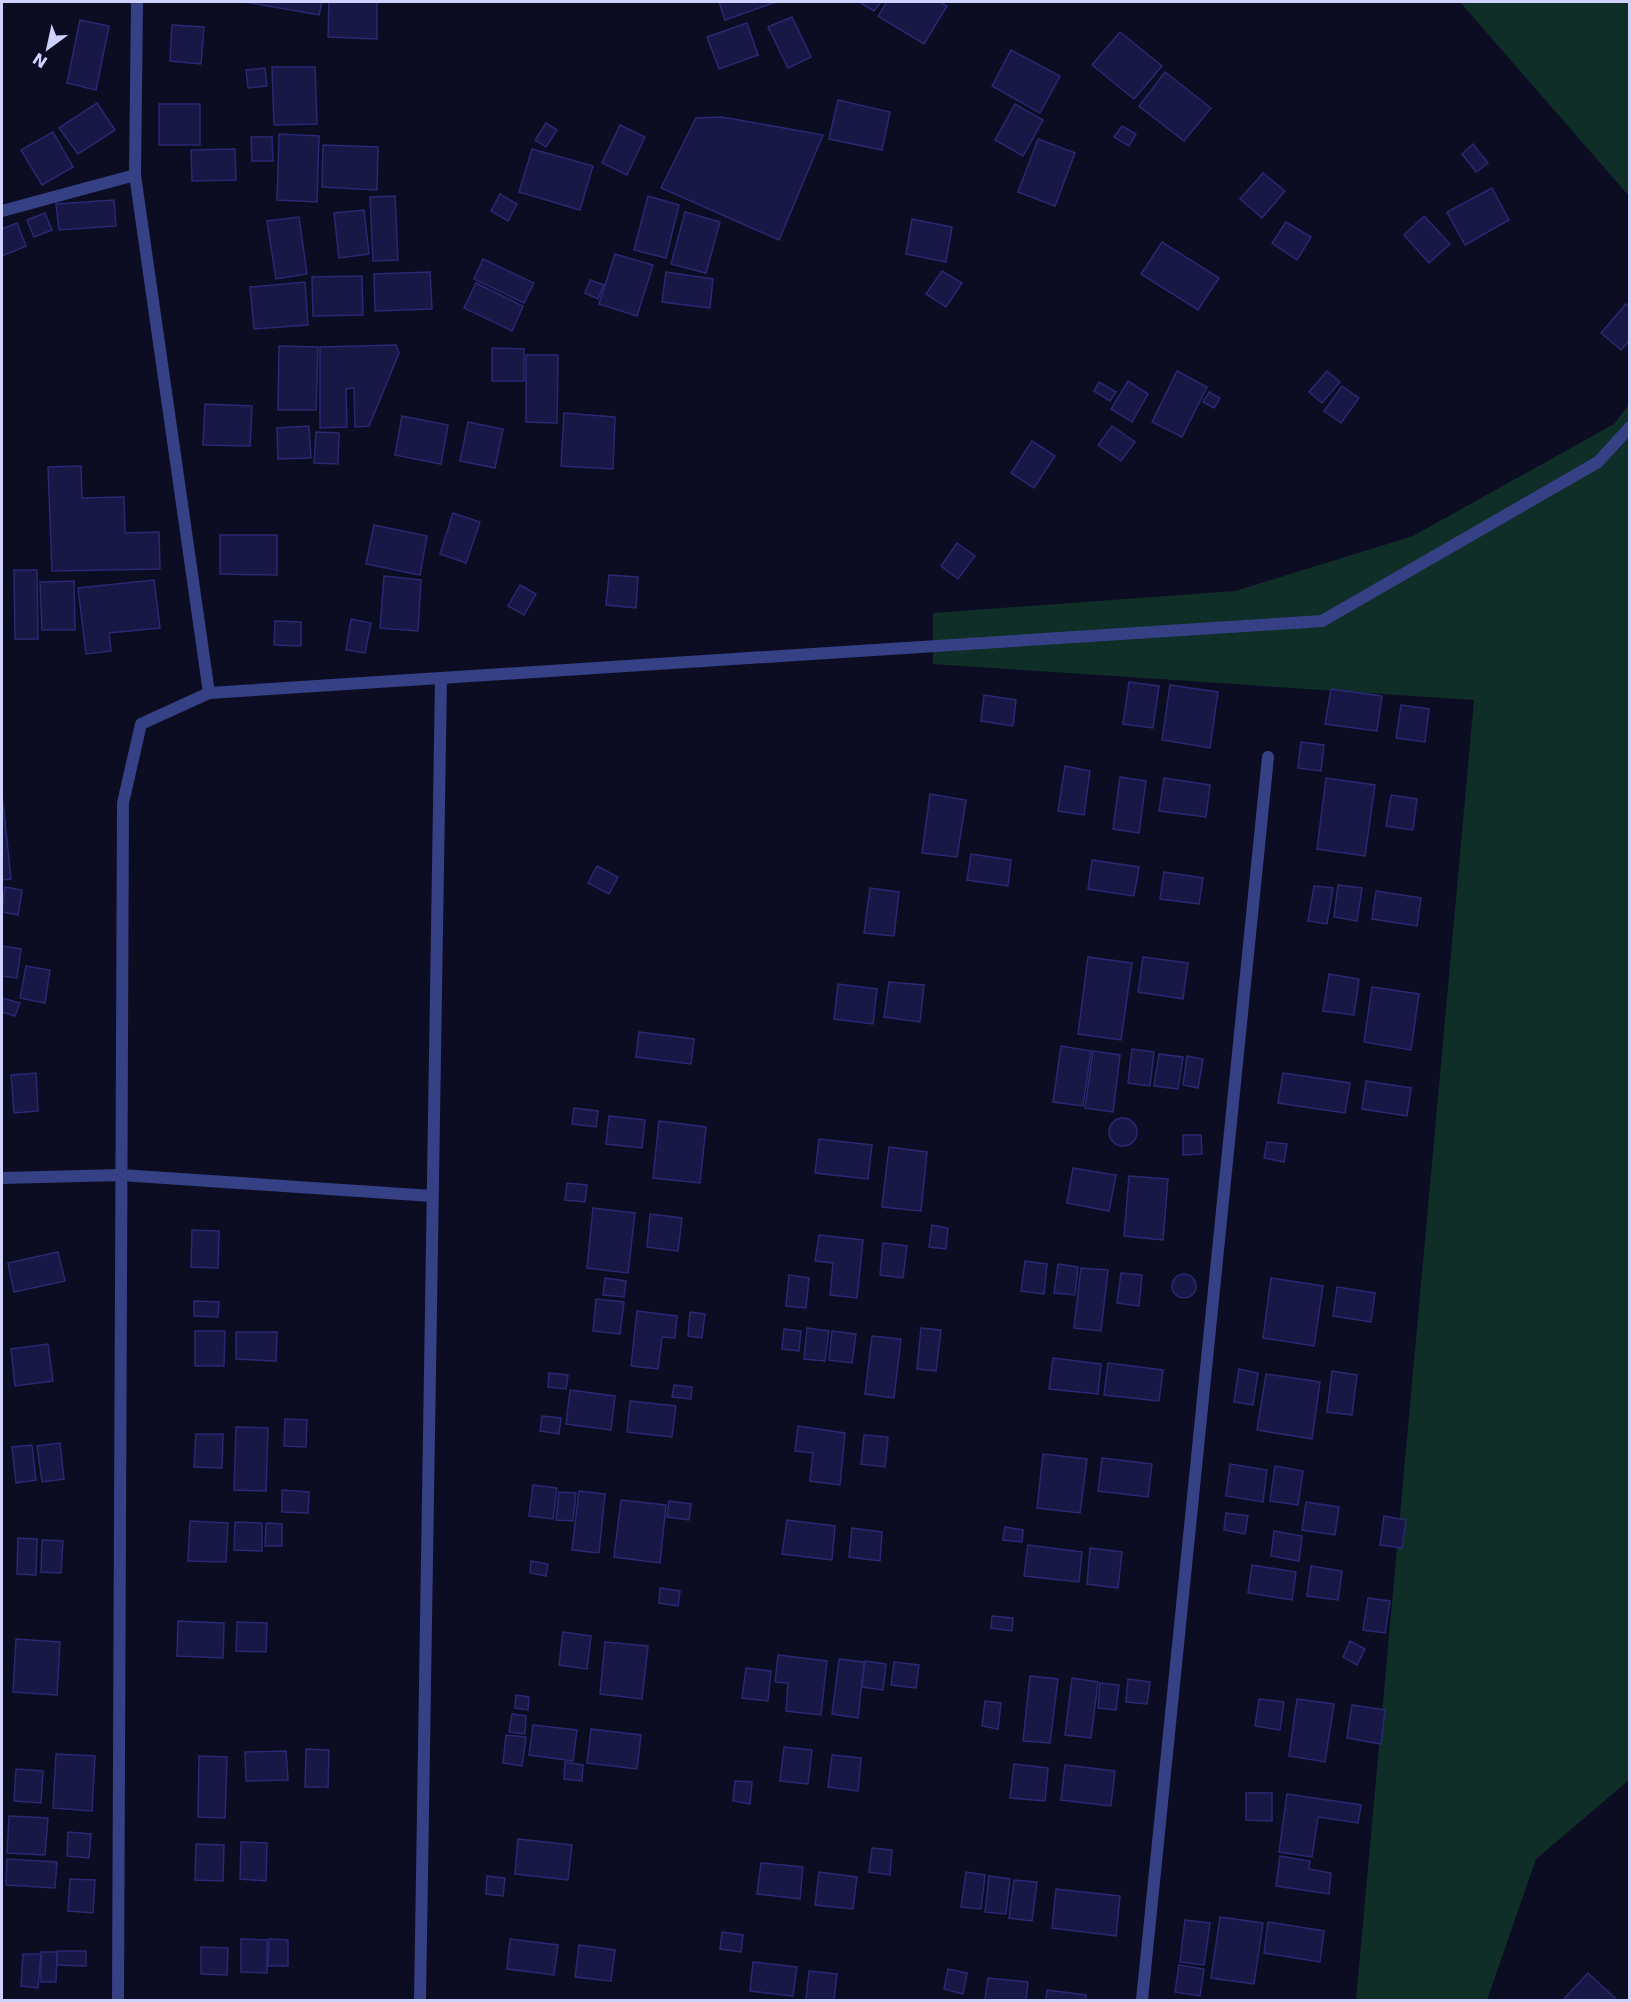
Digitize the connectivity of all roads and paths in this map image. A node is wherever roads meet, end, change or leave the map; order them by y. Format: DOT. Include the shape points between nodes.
graph roads {
  1 [pos="137,2"];
  2 [pos="135,175"];
  3 [pos="2,211"];
  4 [pos="1629,427"];
  5 [pos="441,678"];
  6 [pos="209,693"];
  7 [pos="1268,757"];
  8 [pos="121,1175"];
  9 [pos="2,1178"];
  10 [pos="432,1197"];
  11 [pos="118,2001"];
  12 [pos="420,2001"];
  13 [pos="1142,2001"];
  1 -- 2 [label="street"];
  2 -- 3 [label="street"];
  2 -- 6 [label="street"];
  4 -- 5 [label="street" via="1598,462 1322,621"];
  5 -- 6 [label="street"];
  5 -- 10 [label="street"];
  6 -- 8 [label="street" via="141,724 123,803"];
  7 -- 13 [label="street"];
  8 -- 9 [label="street"];
  8 -- 10 [label="street"];
  8 -- 11 [label="street"];
  10 -- 12 [label="street"];
}
